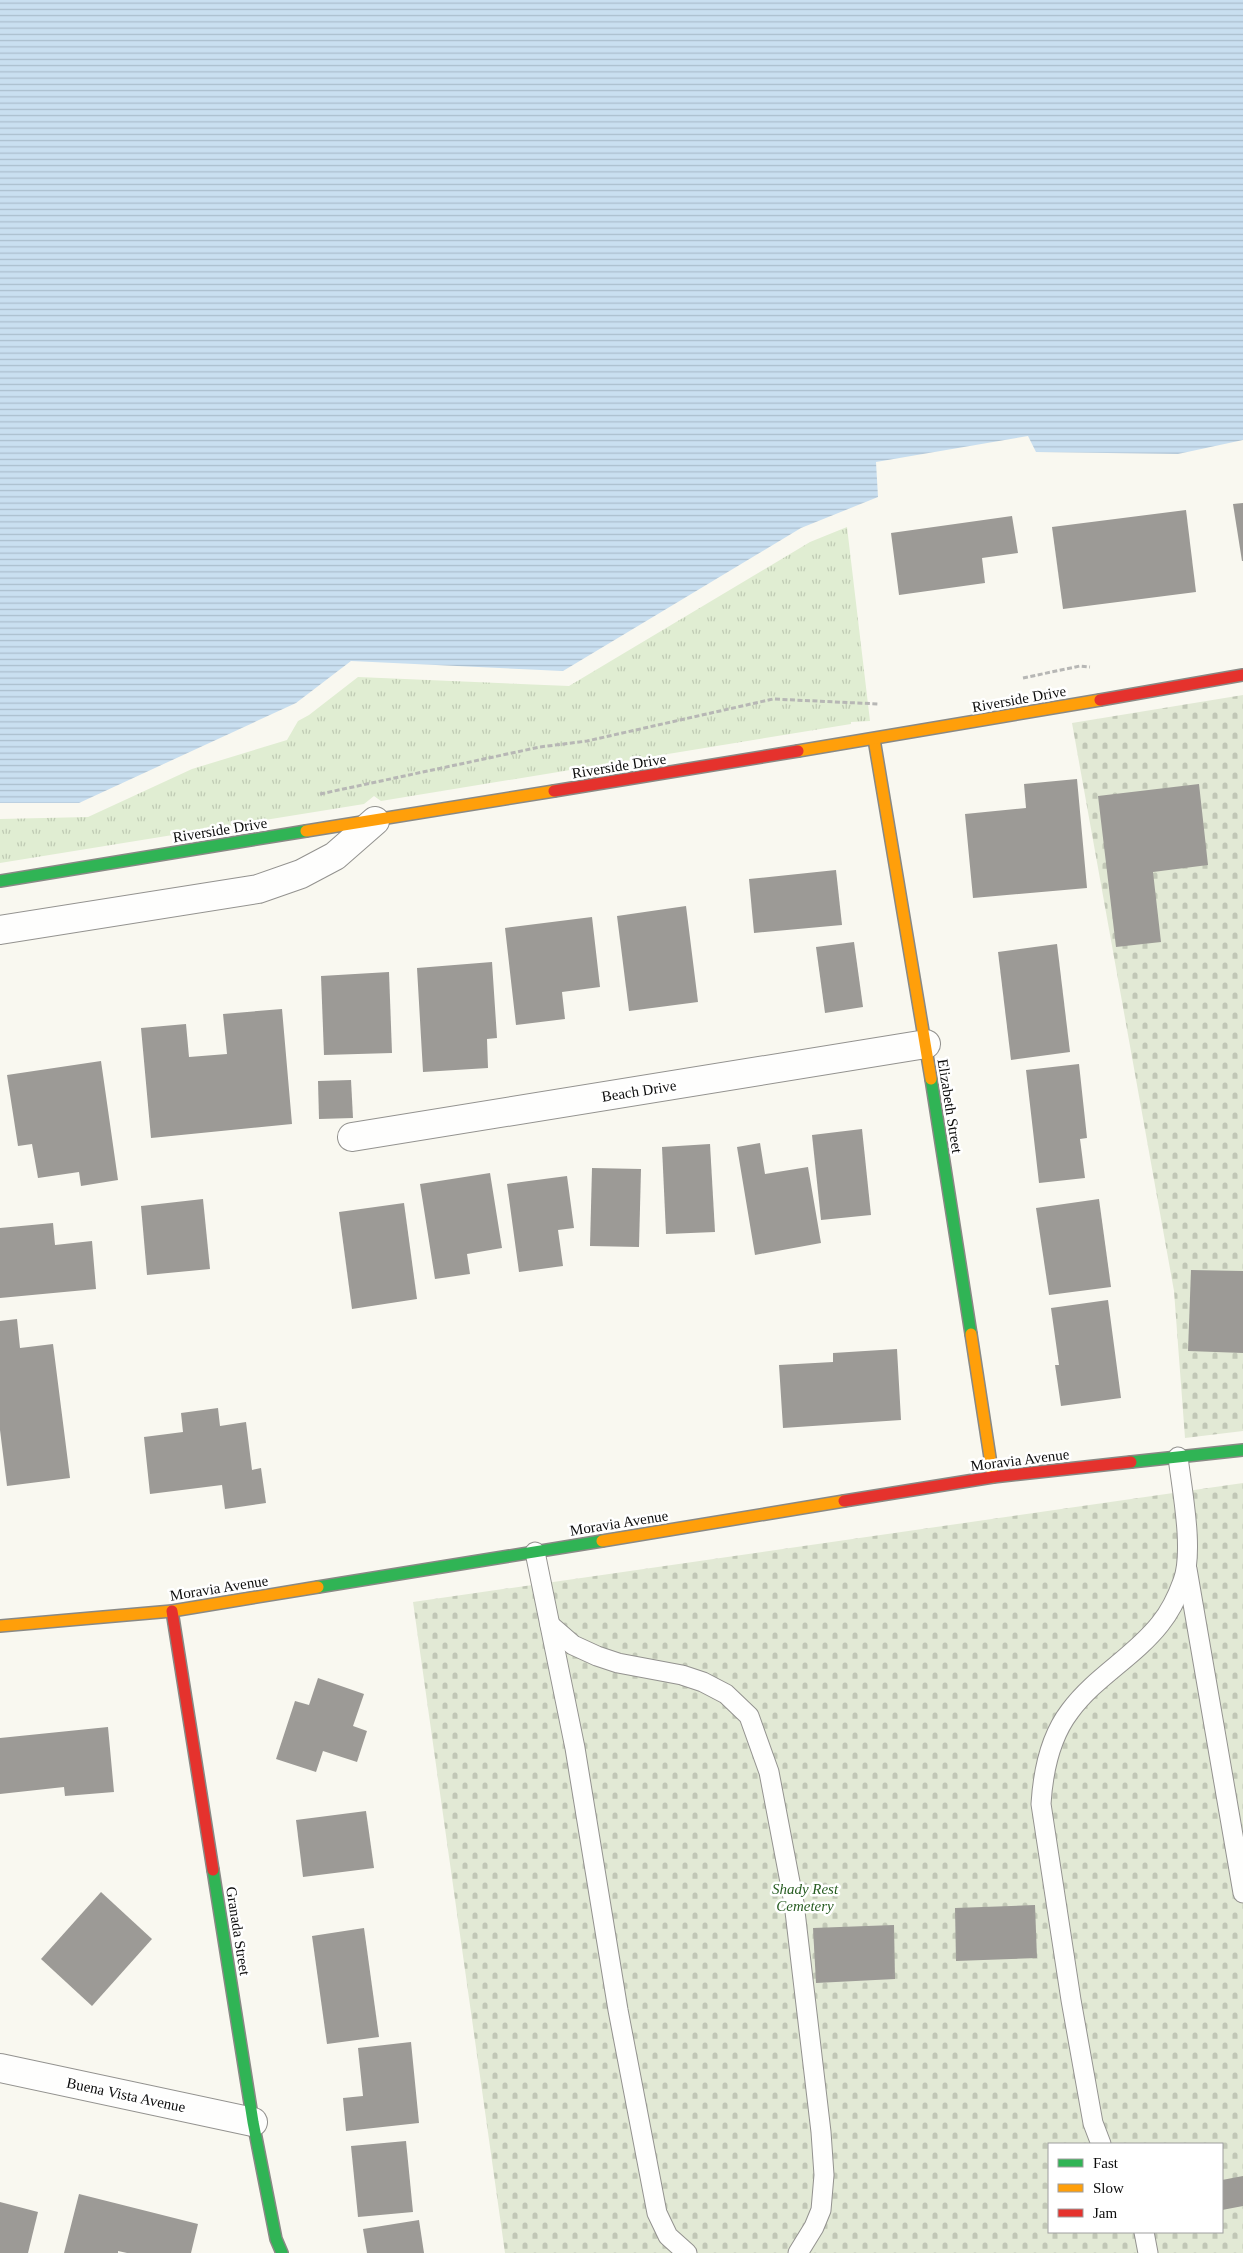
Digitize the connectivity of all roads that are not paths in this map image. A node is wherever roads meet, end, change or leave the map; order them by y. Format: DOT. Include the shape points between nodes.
graph roads {
  1 [pos="1243,675"];
  2 [pos="874,739"];
  3 [pos="375,821"];
  4 [pos="0,881"];
  5 [pos="0,930"];
  6 [pos="926,1044"];
  7 [pos="352,1137"];
  8 [pos="1243,1450"];
  9 [pos="1178,1457"];
  10 [pos="993,1477"];
  11 [pos="535,1552"];
  12 [pos="1186,1562"];
  13 [pos="172,1611"];
  14 [pos="550,1625"];
  15 [pos="0,1626"];
  16 [pos="1243,1893"];
  17 [pos="0,2068"];
  18 [pos="253,2122"];
  19 [pos="1101,2143"];
  20 [pos="1144,2233"];
  21 [pos="282,2253"];
  22 [pos="687,2253"];
  23 [pos="798,2253"];
  24 [pos="1148,2253"];
  1 -- 2 [label="street, Riverside Drive"];
  2 -- 3 [label="street, Riverside Drive"];
  2 -- 6 [label="street, Elizabeth Street"];
  3 -- 4 [label="street, Riverside Drive"];
  3 -- 5 [label="street" via="335,856 301,874 258,888"];
  6 -- 7 [label="street, Beach Drive"];
  6 -- 10 [label="street, Elizabeth Street"];
  8 -- 9 [label="street, Moravia Avenue"];
  9 -- 10 [label="street, Moravia Avenue"];
  9 -- 12 [label="lane" via="1188,1549"];
  10 -- 11 [label="street, Moravia Avenue"];
  11 -- 13 [label="street, Moravia Avenue"];
  11 -- 14 [label="lane"];
  12 -- 16 [label="lane"];
  12 -- 19 [label="lane" via="1184,1580 1160,1624 1070,1711 1055,1738 1042,1782 1041,1804 1071,2000 1093,2123"];
  13 -- 15 [label="street, Moravia Avenue"];
  13 -- 18 [label="street, Granada Street"];
  14 -- 22 [label="lane" via="575,1748 618,2010 657,2213 668,2236"];
  14 -- 23 [label="lane" via="573,1645 618,1664 658,1669 703,1682 726,1694 749,1716 769,1772 794,1903 821,2132 824,2182 821,2210"];
  17 -- 18 [label="street, Buena Vista Avenue"];
  18 -- 21 [label="street, Granada Street" via="276,2239"];
  20 -- 24 [label="lane"];
}
